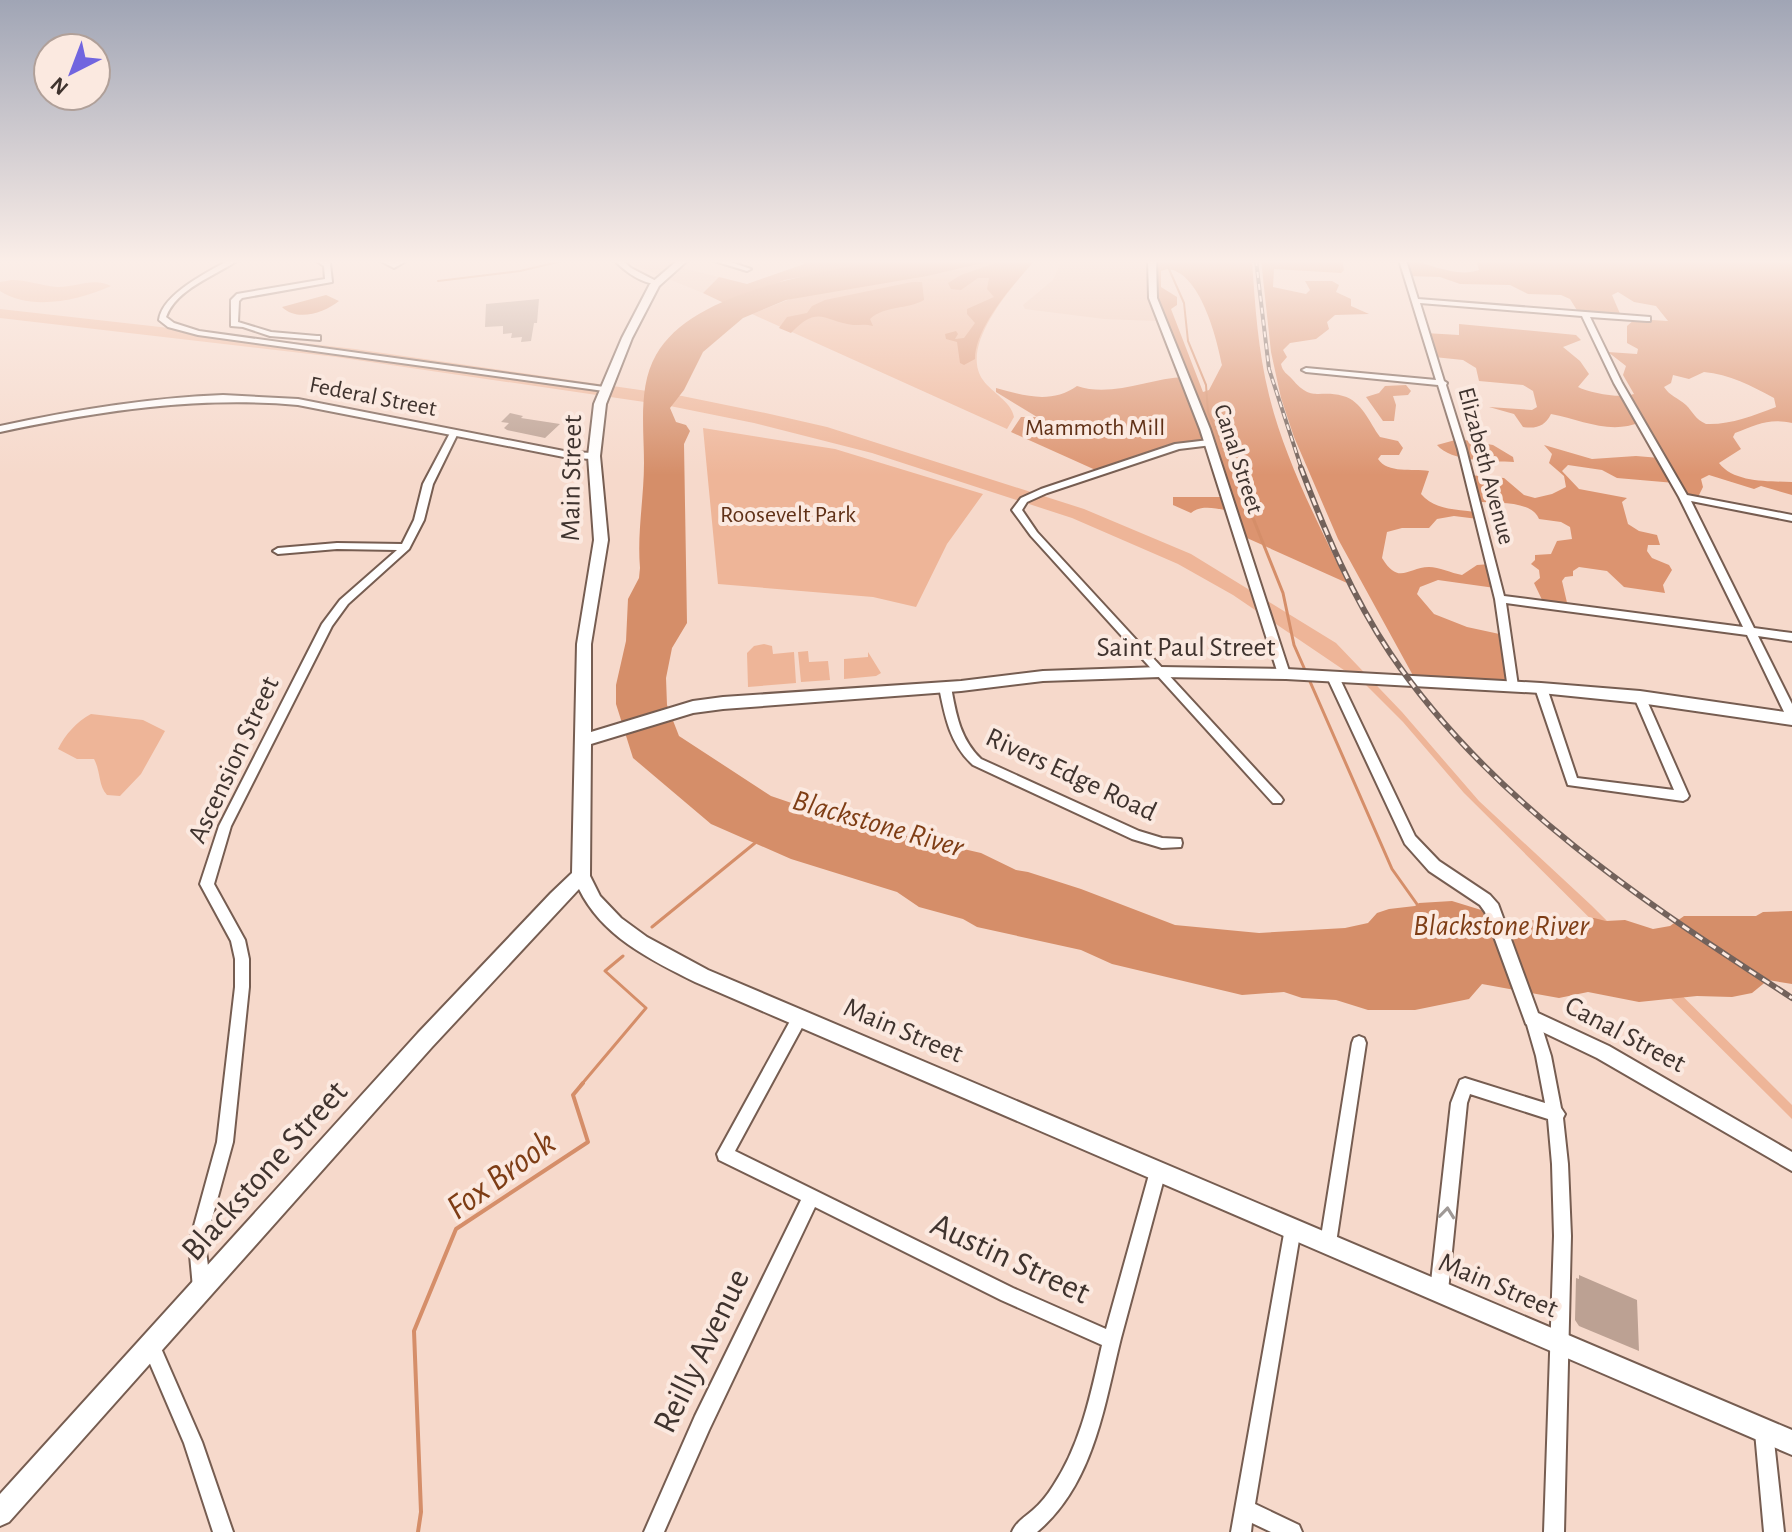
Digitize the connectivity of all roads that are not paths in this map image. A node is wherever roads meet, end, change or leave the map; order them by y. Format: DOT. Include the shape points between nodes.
graph roads {
  1 [pos="196,331"];
  2 [pos="221,331"];
  3 [pos="263,331"];
  4 [pos="633,331"];
  5 [pos="1166,331"];
  6 [pos="1427,331"];
  7 [pos="1593,331"];
  8 [pos="213,336"];
  9 [pos="317,338"];
  10 [pos="1306,370"];
  11 [pos="1443,383"];
  12 [pos="604,389"];
  13 [pos="0,429"];
  14 [pos="454,433"];
  15 [pos="1209,443"];
  16 [pos="594,456"];
  17 [pos="1684,497"];
  18 [pos="1792,518"];
  19 [pos="406,547"];
  20 [pos="278,551"];
  21 [pos="1500,599"];
  22 [pos="1750,631"];
  23 [pos="1792,637"];
  24 [pos="1160,672"];
  25 [pos="1284,674"];
  26 [pos="1333,677"];
  27 [pos="1512,686"];
  28 [pos="945,687"];
  29 [pos="1541,688"];
  30 [pos="1640,697"];
  31 [pos="1792,717"];
  32 [pos="584,740"];
  33 [pos="1277,800"];
  34 [pos="1176,843"];
  35 [pos="581,876"];
  36 [pos="1530,1012"];
  37 [pos="800,1017"];
  38 [pos="1359,1043"];
  39 [pos="1557,1114"];
  40 [pos="1792,1162"];
  41 [pos="1158,1171"];
  42 [pos="811,1198"];
  43 [pos="1293,1228"];
  44 [pos="1328,1243"];
  45 [pos="202,1288"];
  46 [pos="1439,1291"];
  47 [pos="1112,1340"];
  48 [pos="1560,1343"];
  49 [pos="151,1344"];
  50 [pos="1764,1432"];
  51 [pos="1792,1443"];
  52 [pos="1245,1509"];
  53 [pos="0,1513"];
  54 [pos="1043,1524"];
  55 [pos="223,1532"];
  56 [pos="654,1532"];
  57 [pos="1022,1532"];
  58 [pos="1241,1532"];
  59 [pos="1292,1532"];
  60 [pos="1554,1532"];
  61 [pos="1774,1532"];
  1 -- 8 [label="street"];
  2 -- 8 [label="street"];
  3 -- 9 [label="street"];
  4 -- 12 [label="main road, Main Street"];
  5 -- 15 [label="street, Canal Street"];
  6 -- 11 [label="street, Elizabeth Avenue"];
  7 -- 17 [label="street"];
  8 -- 12 [label="street"];
  10 -- 11 [label="street"];
  11 -- 21 [label="street, Elizabeth Avenue"];
  12 -- 16 [label="main road, Main Street"];
  13 -- 14 [label="street, Federal Street" via="138,405 225,398 298,402"];
  14 -- 16 [label="street, Federal Street"];
  14 -- 19 [label="street, Ascension Street" via="428,484"];
  15 -- 24 [label="street" via="1164,450 1018,505 1034,534"];
  15 -- 25 [label="street, Canal Street"];
  16 -- 32 [label="main road, Main Street" via="601,531 585,637"];
  17 -- 18 [label="street"];
  17 -- 22 [label="street"];
  19 -- 20 [label="street"];
  19 -- 45 [label="street, Ascension Street" via="327,624 212,859 207,884 238,940 242,987 225,1142 197,1244"];
  21 -- 22 [label="street"];
  21 -- 27 [label="street, Elizabeth Avenue"];
  22 -- 23 [label="street"];
  22 -- 31 [label="street"];
  24 -- 25 [label="main road, Saint Paul Street"];
  24 -- 28 [label="main road, Saint Paul Street" via="1043,676"];
  24 -- 33 [label="street"];
  25 -- 26 [label="main road, Saint Paul Street"];
  26 -- 27 [label="main road, Saint Paul Street"];
  26 -- 36 [label="street, Canal Street" via="1410,840 1434,866 1492,909"];
  27 -- 29 [label="main road, Saint Paul Street"];
  28 -- 32 [label="main road, Saint Paul Street" via="693,707"];
  28 -- 34 [label="street, Rivers Edge Road" via="955,736 977,762 1136,835"];
  29 -- 30 [label="main road, Saint Paul Street"];
  29 -- 30 [label="street" via="1572,782 1683,796"];
  30 -- 31 [label="main road, Saint Paul Street"];
  32 -- 35 [label="main road, Main Street"];
  35 -- 37 [label="main road, Main Street" via="601,914 629,937"];
  35 -- 45 [label="main road, Blackstone Street"];
  36 -- 39 [label="street"];
  36 -- 40 [label="street, Canal Street"];
  37 -- 41 [label="main road, Main Street"];
  37 -- 42 [label="street, Austin Street" via="725,1154"];
  38 -- 44 [label="street"];
  46 -- 39 [label="street, one-way" via="1460,1092 1465,1085"];
  39 -- 48 [label="street" via="1563,1237"];
  41 -- 43 [label="main road, Main Street"];
  41 -- 47 [label="street, Austin Street"];
  42 -- 47 [label="street, Austin Street"];
  42 -- 56 [label="street, Reilly Avenue"];
  43 -- 44 [label="main road, Main Street"];
  43 -- 52 [label="street"];
  44 -- 46 [label="main road, Main Street"];
  45 -- 49 [label="main road, Blackstone Street"];
  46 -- 48 [label="main road, Main Street"];
  47 -- 54 [label="street" via="1086,1436"];
  48 -- 50 [label="main road, Main Street"];
  48 -- 60 [label="street"];
  49 -- 53 [label="main road, Blackstone Street"];
  49 -- 55 [label="street" via="193,1442"];
  50 -- 51 [label="main road, Main Street"];
  50 -- 61 [label="street"];
  52 -- 58 [label="street"];
  52 -- 59 [label="street"];
  54 -- 57 [label="street"];
}
